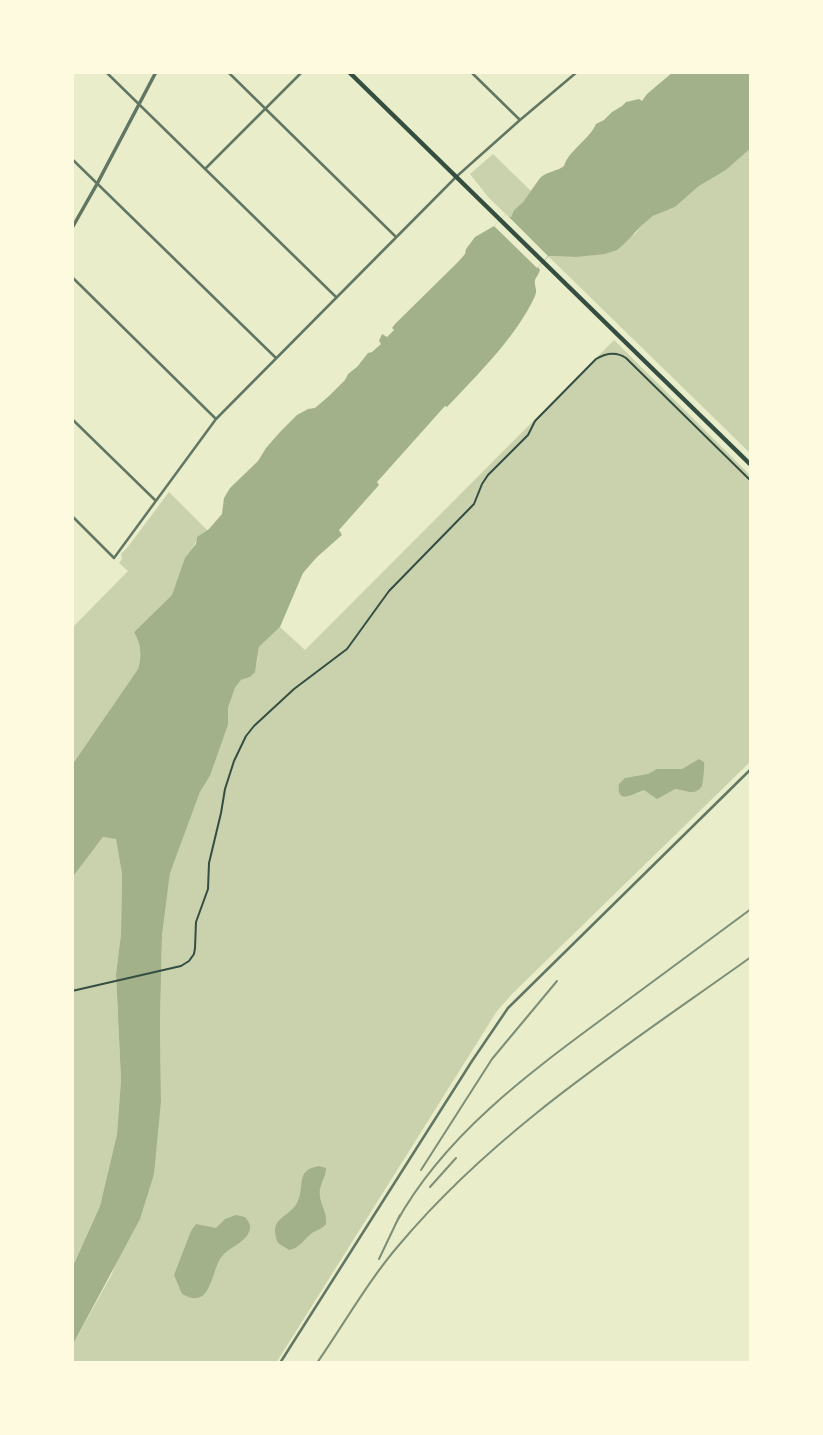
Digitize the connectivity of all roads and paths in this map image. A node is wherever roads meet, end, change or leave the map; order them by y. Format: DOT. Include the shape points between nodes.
graph roads {
  1 [pos="106,72"];
  2 [pos="156,72"];
  3 [pos="228,72"];
  4 [pos="302,72"];
  5 [pos="349,72"];
  6 [pos="471,72"];
  7 [pos="578,72"];
  8 [pos="139,105"];
  9 [pos="265,108"];
  10 [pos="520,120"];
  11 [pos="72,159"];
  12 [pos="205,169"];
  13 [pos="456,177"];
  14 [pos="97,184"];
  15 [pos="72,228"];
  16 [pos="397,237"];
  17 [pos="72,277"];
  18 [pos="337,298"];
  19 [pos="276,358"];
  20 [pos="72,419"];
  21 [pos="216,419"];
  22 [pos="751,466"];
  23 [pos="751,481"];
  24 [pos="156,501"];
  25 [pos="72,516"];
  26 [pos="751,769"];
  27 [pos="72,991"];
  28 [pos="280,1363"];
  1 -- 8 [label="street"];
  2 -- 8 [label="street"];
  3 -- 9 [label="street"];
  4 -- 9 [label="street"];
  5 -- 13 [label="main road"];
  6 -- 10 [label="street"];
  7 -- 10 [label="street"];
  8 -- 12 [label="street"];
  8 -- 14 [label="street"];
  9 -- 12 [label="street"];
  9 -- 16 [label="street"];
  10 -- 13 [label="street"];
  11 -- 14 [label="street"];
  12 -- 18 [label="street"];
  13 -- 16 [label="street"];
  13 -- 22 [label="main road"];
  14 -- 15 [label="street"];
  14 -- 19 [label="street"];
  16 -- 18 [label="street"];
  17 -- 21 [label="street"];
  18 -- 19 [label="street"];
  19 -- 21 [label="street"];
  20 -- 24 [label="street"];
  21 -- 24 [label="street"];
  23 -- 27 [label="path" via="626,358 615,353 596,359 488,475 474,504 389,591 347,649 294,690 246,736 225,789 208,889 195,922 195,948 189,961"];
  24 -- 25 [label="street" via="114,558"];
  26 -- 28 [label="street" via="502,1016"];
}
